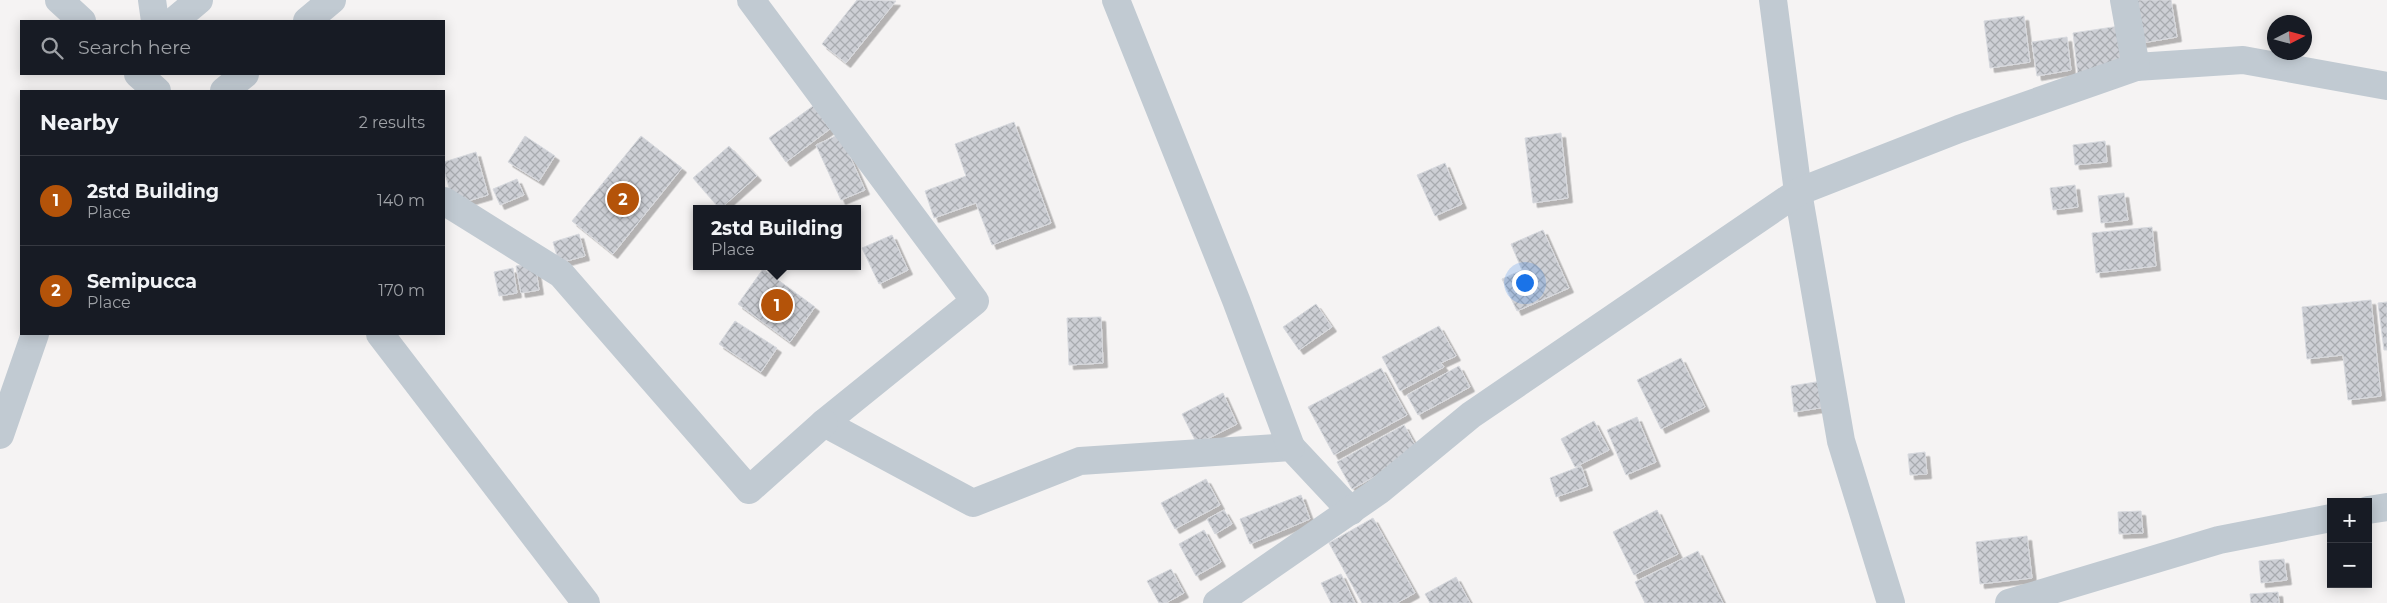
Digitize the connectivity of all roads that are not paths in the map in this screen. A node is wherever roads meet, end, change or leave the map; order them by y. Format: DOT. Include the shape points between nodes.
graph roads {
  1 [pos="59,0"];
  2 [pos="152,0"];
  3 [pos="199,0"];
  4 [pos="332,0"];
  5 [pos="751,0"];
  6 [pos="1116,0"];
  7 [pos="1773,0"];
  8 [pos="2124,0"];
  9 [pos="81,20"];
  10 [pos="155,20"];
  11 [pos="175,20"];
  12 [pos="308,20"];
  13 [pos="2136,67"];
  14 [pos="139,75"];
  15 [pos="163,75"];
  16 [pos="244,75"];
  17 [pos="2387,86"];
  18 [pos="156,90"];
  19 [pos="165,90"];
  20 [pos="225,90"];
  21 [pos="1798,192"];
  22 [pos="445,202"];
  23 [pos="35,335"];
  24 [pos="381,335"];
  25 [pos="824,423"];
  26 [pos="0,434"];
  27 [pos="1291,447"];
  28 [pos="2387,507"];
  29 [pos="2372,509"];
  30 [pos="1351,510"];
  31 [pos="2327,519"];
  32 [pos="586,603"];
  33 [pos="1218,603"];
  34 [pos="1891,603"];
  35 [pos="2009,603"];
  1 -- 9 [label="street"];
  2 -- 10 [label="street"];
  3 -- 11 [label="street"];
  4 -- 12 [label="street"];
  5 -- 25 [label="street" via="975,301"];
  6 -- 27 [label="street"];
  7 -- 21 [label="street"];
  8 -- 13 [label="street"];
  13 -- 17 [label="street" via="2243,60"];
  13 -- 21 [label="street" via="1959,129"];
  14 -- 18 [label="street"];
  15 -- 19 [label="street"];
  16 -- 20 [label="street"];
  21 -- 30 [label="street" via="1471,415"];
  21 -- 34 [label="street" via="1841,441"];
  22 -- 25 [label="street" via="561,274 749,490"];
  23 -- 26 [label="street"];
  24 -- 32 [label="street"];
  25 -- 27 [label="street" via="973,502 1080,461"];
  27 -- 30 [label="street"];
  28 -- 29 [label="street"];
  30 -- 33 [label="street"];
  31 -- 35 [label="street" via="2218,540"];
}
